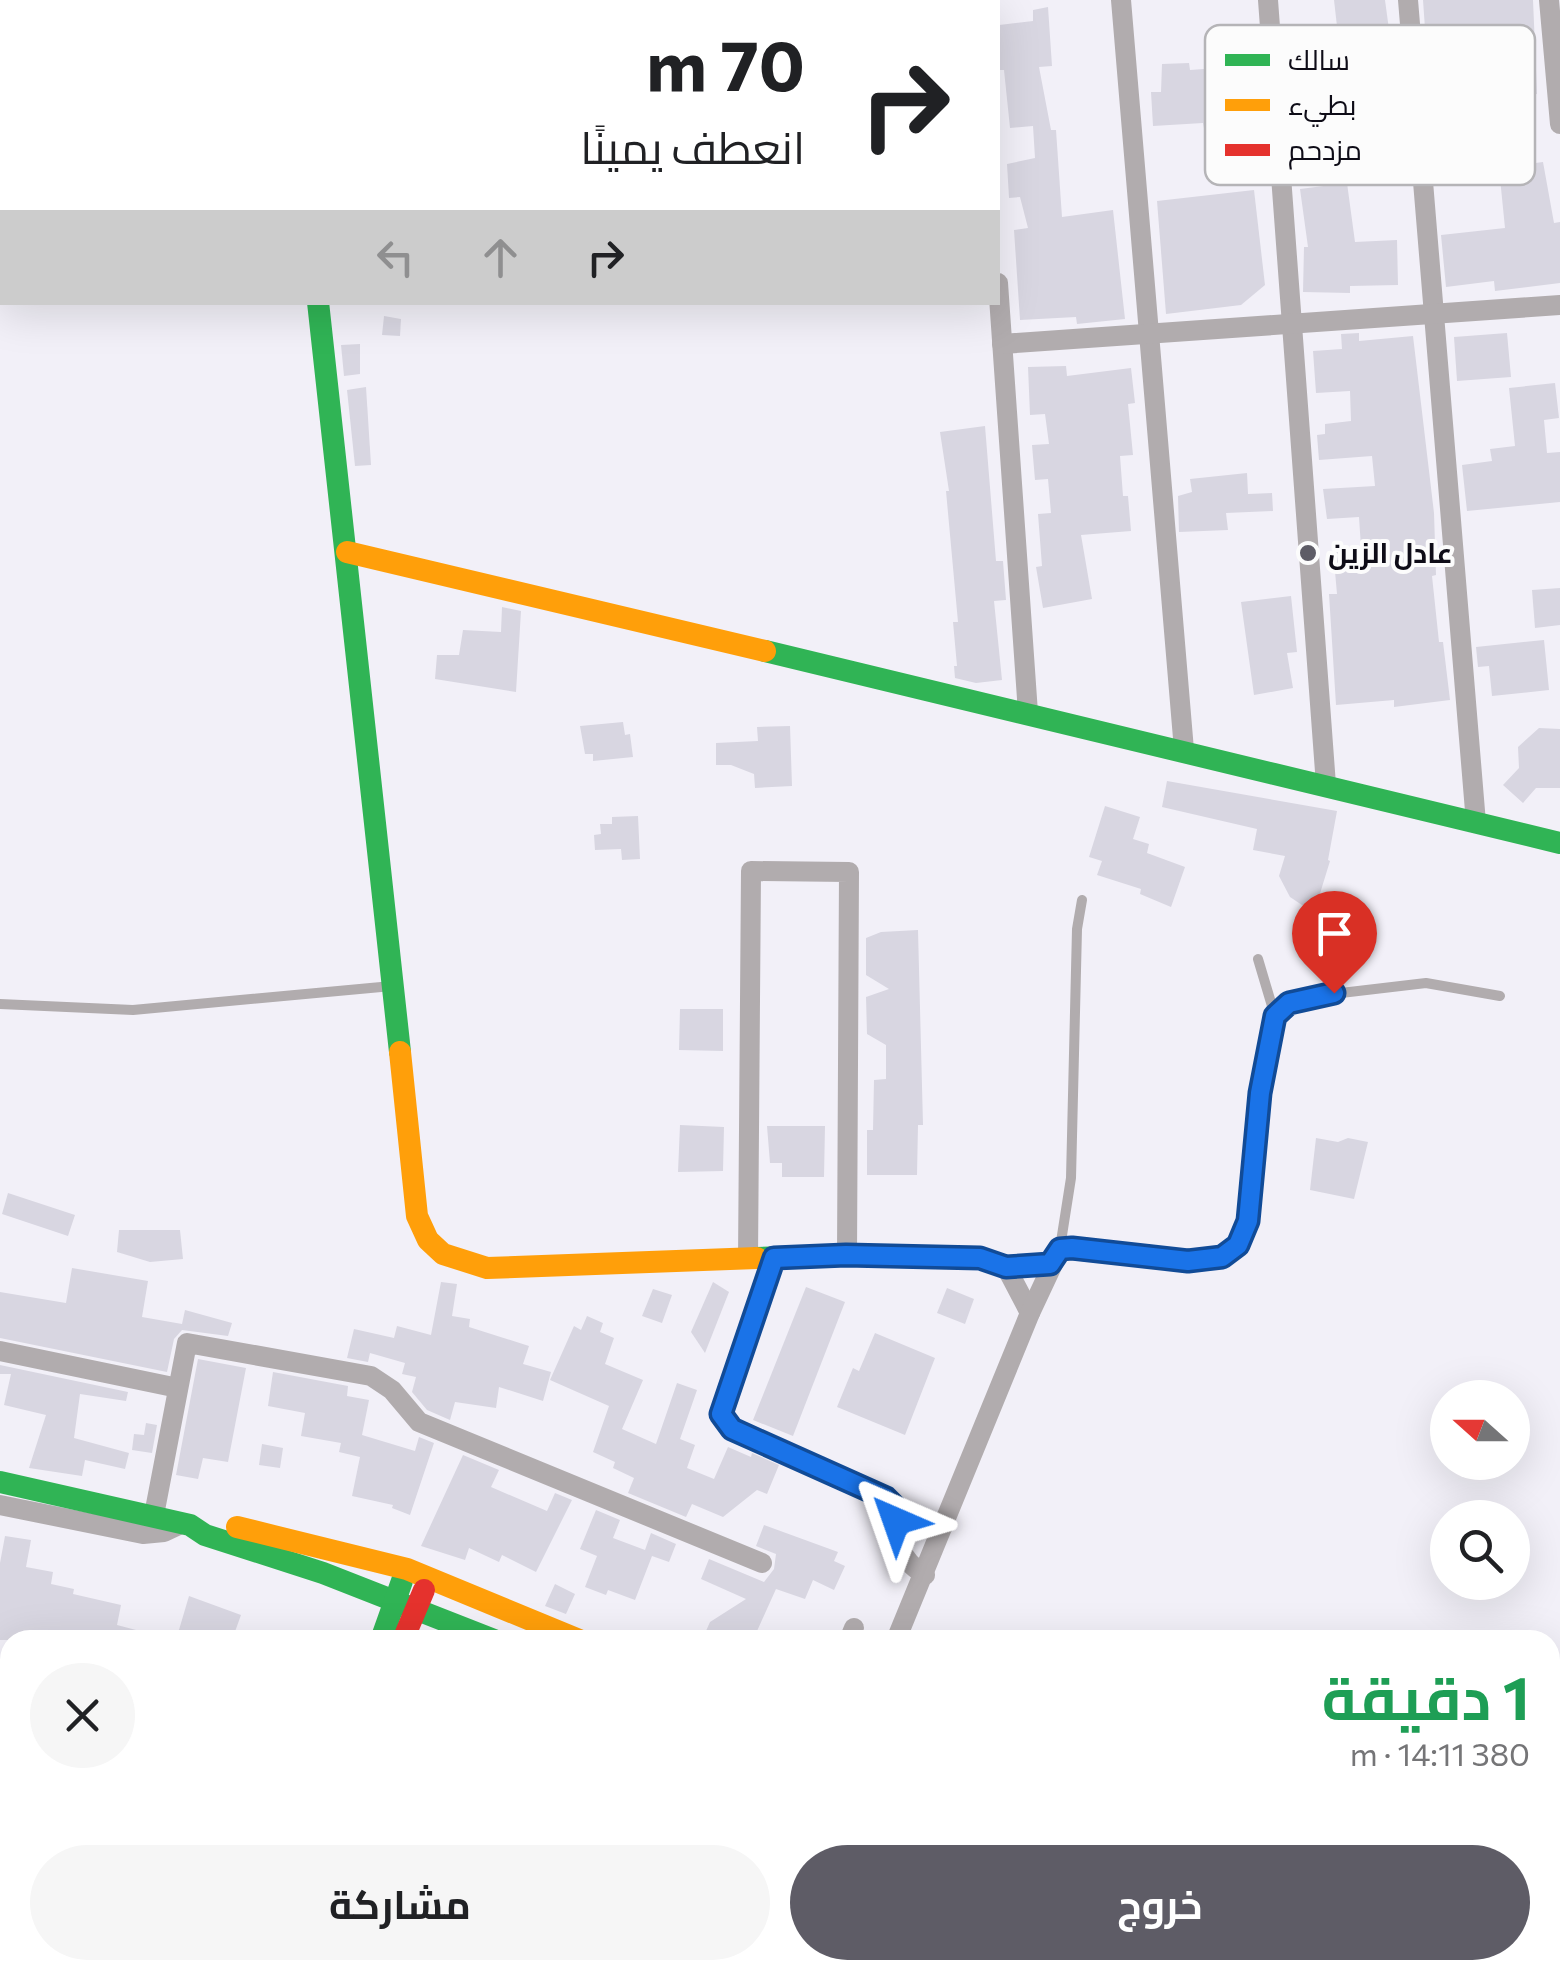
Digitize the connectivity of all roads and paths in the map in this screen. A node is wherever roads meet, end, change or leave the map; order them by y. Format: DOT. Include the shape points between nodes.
graph roads {
  1 [pos="1121,0"];
  2 [pos="1268,0"];
  3 [pos="1408,0"];
  4 [pos="1549,0"];
  5 [pos="1270,25"];
  6 [pos="1410,25"];
  7 [pos="1560,124"];
  8 [pos="1281,185"];
  9 [pos="1423,185"];
  10 [pos="318,305"];
  11 [pos="999,305"];
  12 [pos="1560,305"];
  13 [pos="1434,314"];
  14 [pos="1291,325"];
  15 [pos="1149,334"];
  16 [pos="1002,344"];
  17 [pos="348,552"];
  18 [pos="1028,713"];
  19 [pos="1184,750"];
  20 [pos="1326,785"];
  21 [pos="1476,823"];
  22 [pos="1560,843"];
  23 [pos="1082,900"];
  24 [pos="1258,959"];
  25 [pos="393,986"];
  26 [pos="1500,996"];
  27 [pos="0,1004"];
  28 [pos="1275,1016"];
  29 [pos="846,1255"];
  30 [pos="1055,1257"];
  31 [pos="774,1258"];
  32 [pos="748,1259"];
  33 [pos="1006,1267"];
  34 [pos="1030,1313"];
  35 [pos="0,1352"];
  36 [pos="178,1388"];
  37 [pos="0,1482"];
  38 [pos="0,1505"];
  39 [pos="154,1516"];
  40 [pos="186,1524"];
  41 [pos="762,1564"];
  42 [pos="407,1569"];
  43 [pos="925,1575"];
  44 [pos="430,1578"];
  45 [pos="352,1584"];
  46 [pos="405,1605"];
  47 [pos="460,1626"];
  48 [pos="378,1630"];
  49 [pos="387,1630"];
  50 [pos="404,1630"];
  51 [pos="433,1630"];
  52 [pos="470,1630"];
  53 [pos="556,1630"];
  54 [pos="900,1630"];
  1 -- 15 [label="street"];
  2 -- 5 [label="street"];
  3 -- 6 [label="street"];
  4 -- 7 [label="street"];
  8 -- 14 [label="street"];
  9 -- 13 [label="street"];
  10 -- 17 [label="street"];
  11 -- 16 [label="street"];
  12 -- 13 [label="street"];
  13 -- 14 [label="street"];
  13 -- 21 [label="street"];
  14 -- 15 [label="street"];
  14 -- 20 [label="street"];
  15 -- 16 [label="street"];
  15 -- 19 [label="street"];
  16 -- 18 [label="street"];
  17 -- 18 [label="street"];
  17 -- 25 [label="street"];
  18 -- 19 [label="street"];
  19 -- 20 [label="street"];
  20 -- 21 [label="street"];
  21 -- 22 [label="street"];
  23 -- 30 [label="lane" via="1072,1178"];
  24 -- 28 [label="lane"];
  25 -- 27 [label="lane" via="133,1010"];
  25 -- 32 [label="street" via="417,1216 424,1240 447,1258 487,1268"];
  26 -- 28 [label="lane" via="1426,982 1306,997"];
  28 -- 30 [label="street" via="1248,1221 1238,1245 1222,1257 1188,1261"];
  29 -- 31 [label="street"];
  29 -- 32 [label="street" via="849,872 751,871"];
  29 -- 33 [label="street" via="980,1258"];
  30 -- 33 [label="street"];
  30 -- 34 [label="street"];
  31 -- 32 [label="street"];
  31 -- 43 [label="street" via="721,1414 732,1429 886,1498 897,1509 897,1548"];
  33 -- 34 [label="street"];
  34 -- 43 [label="street"];
  35 -- 36 [label="street"];
  36 -- 39 [label="street"];
  36 -- 41 [label="street" via="187,1343 371,1376 419,1422"];
  37 -- 39 [label="street"];
  38 -- 40 [label="street" via="143,1534"];
  39 -- 40 [label="street"];
  40 -- 42 [label="street" via="247,1529"];
  40 -- 45 [label="street"];
  42 -- 44 [label="street"];
  42 -- 46 [label="street"];
  43 -- 54 [label="street"];
  44 -- 46 [label="street"];
  44 -- 53 [label="street"];
  45 -- 46 [label="street"];
  45 -- 48 [label="street" via="372,1608"];
  46 -- 47 [label="street"];
  46 -- 49 [label="street"];
  46 -- 50 [label="street"];
  47 -- 51 [label="street"];
  47 -- 52 [label="street"];
}
